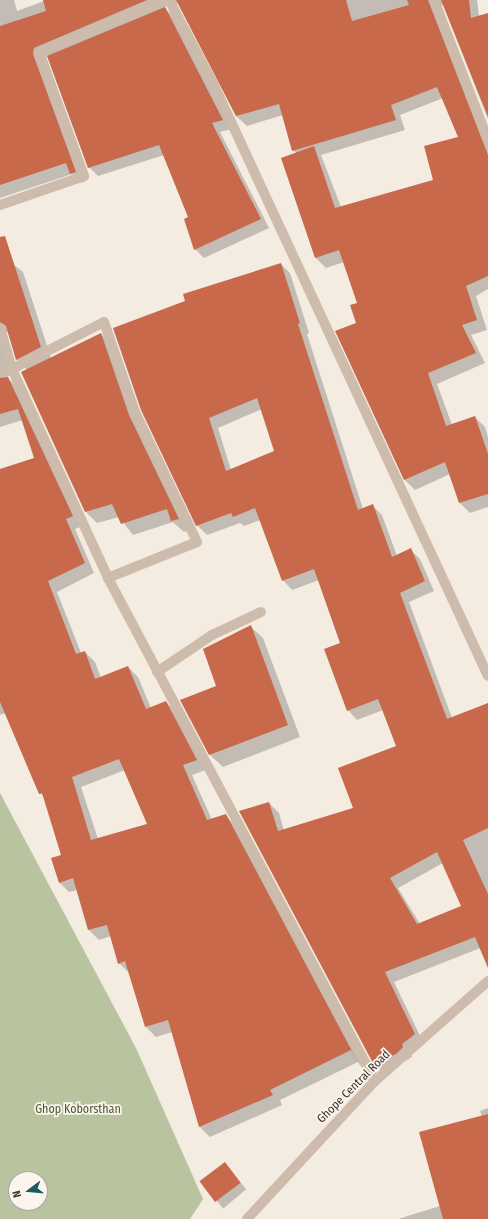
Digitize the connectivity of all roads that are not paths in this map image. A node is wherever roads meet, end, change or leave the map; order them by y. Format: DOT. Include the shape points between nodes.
graph roads {
  1 [pos="164,0"];
  2 [pos="169,0"];
  3 [pos="434,0"];
  4 [pos="488,140"];
  5 [pos="0,205"];
  6 [pos="0,328"];
  7 [pos="12,369"];
  8 [pos="0,372"];
  9 [pos="108,578"];
  10 [pos="261,612"];
  11 [pos="157,672"];
  12 [pos="488,676"];
  13 [pos="488,981"];
  14 [pos="375,1081"];
  15 [pos="247,1219"];
  1 -- 5 [label="street" via="39,52 84,176"];
  2 -- 12 [label="street" via="214,86"];
  3 -- 4 [label="street"];
  6 -- 7 [label="street"];
  7 -- 8 [label="street"];
  7 -- 9 [label="street"];
  7 -- 9 [label="street" via="104,322 135,412 197,542"];
  9 -- 11 [label="street"];
  10 -- 11 [label="street" via="212,635"];
  11 -- 14 [label="street"];
  13 -- 14 [label="street, Ghope Central Road"];
  14 -- 15 [label="street, Ghope Central Road"];
}
